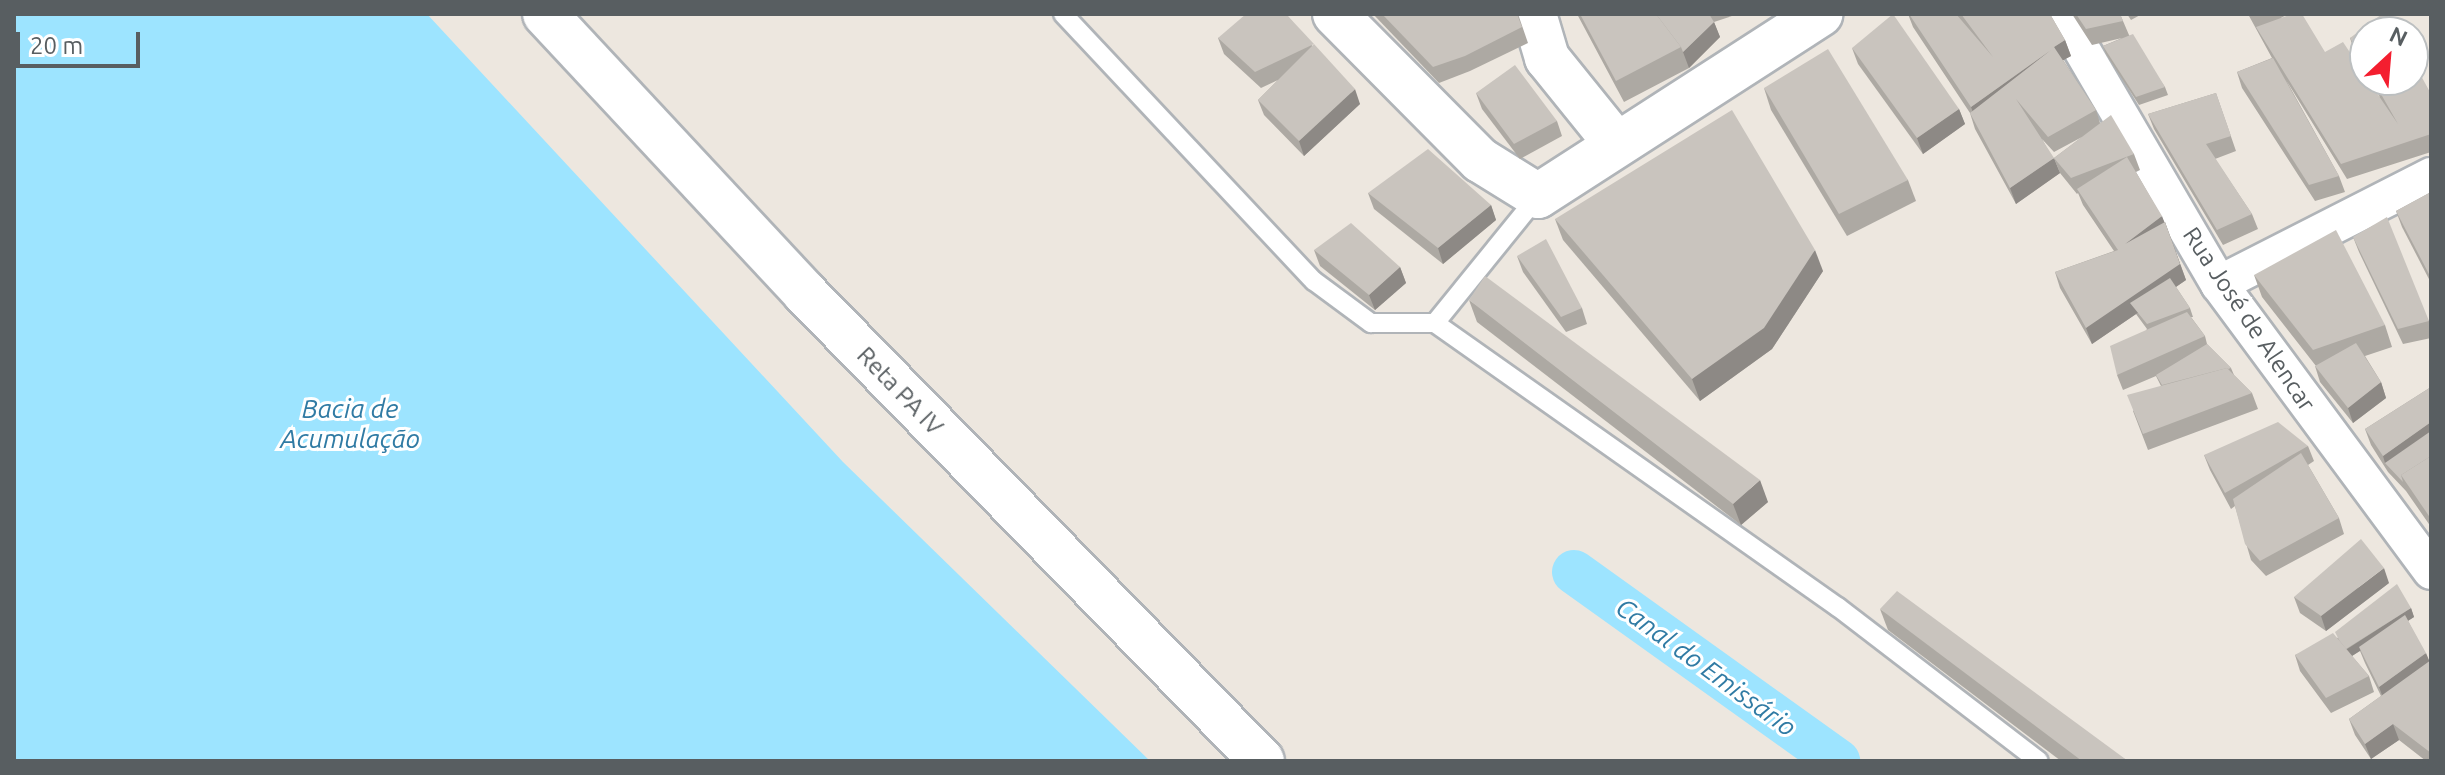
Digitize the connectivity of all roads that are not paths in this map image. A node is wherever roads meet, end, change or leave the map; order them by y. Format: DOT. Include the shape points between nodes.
graph roads {
  1 [pos="545,14"];
  2 [pos="1063,14"];
  3 [pos="1335,14"];
  4 [pos="1534,14"];
  5 [pos="1820,14"];
  6 [pos="2061,14"];
  7 [pos="1614,141"];
  8 [pos="2431,176"];
  9 [pos="1538,196"];
  10 [pos="2219,284"];
  11 [pos="1435,323"];
  12 [pos="2431,571"];
  13 [pos="1262,761"];
  14 [pos="2039,761"];
  1 -- 13 [label="street, Reta PA IV" via="805,293"];
  2 -- 11 [label="lane" via="1314,281 1371,323"];
  3 -- 9 [label="street" via="1480,160"];
  4 -- 7 [label="street" via="1547,58"];
  5 -- 7 [label="street"];
  6 -- 10 [label="street, Rua José de Alencar"];
  7 -- 9 [label="street"];
  8 -- 10 [label="street"];
  9 -- 11 [label="lane"];
  10 -- 12 [label="street, Rua José de Alencar"];
  11 -- 14 [label="lane" via="1838,607"];
}
